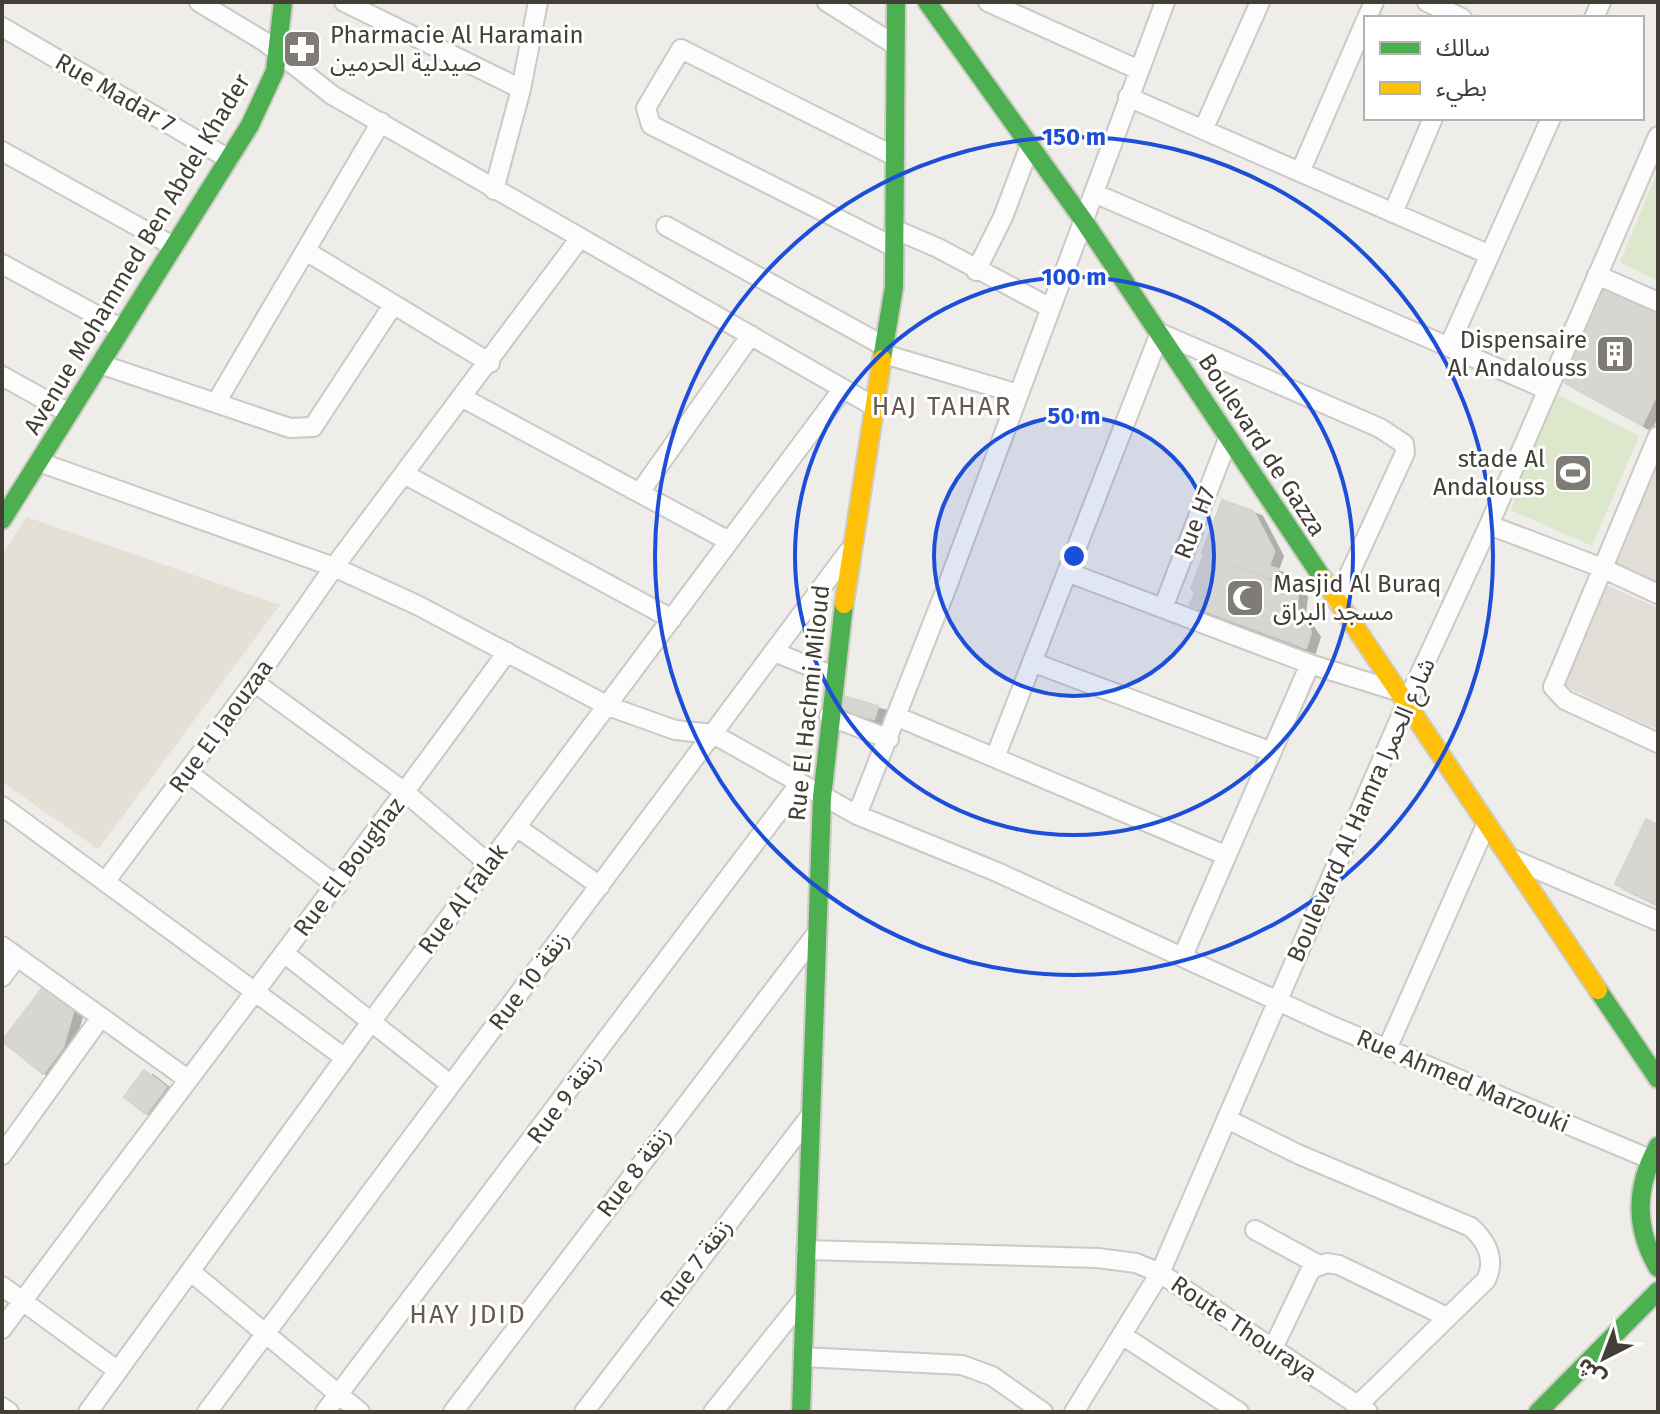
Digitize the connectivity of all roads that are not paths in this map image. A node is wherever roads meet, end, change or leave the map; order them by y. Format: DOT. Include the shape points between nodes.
graph roads {
  1 [pos="199,2"];
  2 [pos="283,2"];
  3 [pos="344,2"];
  4 [pos="827,2"];
  5 [pos="896,2"];
  6 [pos="927,2"];
  7 [pos="988,2"];
  8 [pos="1260,2"];
  9 [pos="1427,2"];
  10 [pos="1161,3"];
  11 [pos="533,4"];
  12 [pos="1458,16"];
  13 [pos="1364,24"];
  14 [pos="2,27"];
  15 [pos="895,45"];
  16 [pos="279,54"];
  17 [pos="1139,70"];
  18 [pos="521,89"];
  19 [pos="1128,97"];
  20 [pos="1432,120"];
  21 [pos="1550,120"];
  22 [pos="381,122"];
  23 [pos="1204,128"];
  24 [pos="1658,136"];
  25 [pos="1029,148"];
  26 [pos="2,151"];
  27 [pos="894,156"];
  28 [pos="229,159"];
  29 [pos="1301,170"];
  30 [pos="494,190"];
  31 [pos="1094,193"];
  32 [pos="1393,213"];
  33 [pos="1084,221"];
  34 [pos="666,226"];
  35 [pos="580,238"];
  36 [pos="894,238"];
  37 [pos="173,246"];
  38 [pos="306,251"];
  39 [pos="1490,255"];
  40 [pos="2,264"];
  41 [pos="976,271"];
  42 [pos="1597,275"];
  43 [pos="1658,302"];
  44 [pos="393,305"];
  45 [pos="1049,307"];
  46 [pos="122,329"];
  47 [pos="1160,333"];
  48 [pos="751,335"];
  49 [pos="1449,346"];
  50 [pos="884,350"];
  51 [pos="490,363"];
  52 [pos="100,364"];
  53 [pos="2,376"];
  54 [pos="842,390"];
  55 [pos="1548,390"];
  56 [pos="1018,394"];
  57 [pos="463,398"];
  58 [pos="217,401"];
  59 [pos="875,407"];
  60 [pos="69,413"];
  61 [pos="1228,439"];
  62 [pos="1656,444"];
  63 [pos="39,462"];
  64 [pos="404,474"];
  65 [pos="640,492"];
  66 [pos="9,495"];
  67 [pos="2,520"];
  68 [pos="1489,525"];
  69 [pos="727,540"];
  70 [pos="850,549"];
  71 [pos="334,567"];
  72 [pos="1600,567"];
  73 [pos="1067,572"];
  74 [pos="1658,594"];
  75 [pos="1337,601"];
  76 [pos="1163,608"];
  77 [pos="672,619"];
  78 [pos="507,652"];
  79 [pos="774,652"];
  80 [pos="1032,662"];
  81 [pos="1310,664"];
  82 [pos="834,676"];
  83 [pos="254,682"];
  84 [pos="1403,697"];
  85 [pos="608,706"];
  86 [pos="829,716"];
  87 [pos="898,717"];
  88 [pos="713,734"];
  89 [pos="889,739"];
  90 [pos="1658,743"];
  91 [pos="1272,752"];
  92 [pos="996,755"];
  93 [pos="187,772"];
  94 [pos="800,783"];
  95 [pos="406,793"];
  96 [pos="822,797"];
  97 [pos="2,806"];
  98 [pos="857,815"];
  99 [pos="1486,825"];
  100 [pos="518,828"];
  101 [pos="1225,855"];
  102 [pos="1509,858"];
  103 [pos="489,864"];
  104 [pos="105,882"];
  105 [pos="337,886"];
  106 [pos="600,886"];
  107 [pos="1658,921"];
  108 [pos="817,933"];
  109 [pos="10,951"];
  110 [pos="284,953"];
  111 [pos="1183,956"];
  112 [pos="2,977"];
  113 [pos="255,995"];
  114 [pos="1277,1001"];
  115 [pos="101,1017"];
  116 [pos="371,1022"];
  117 [pos="1387,1049"];
  118 [pos="345,1058"];
  119 [pos="186,1078"];
  120 [pos="1658,1079"];
  121 [pos="450,1084"];
  122 [pos="811,1115"];
  123 [pos="1227,1119"];
  124 [pos="1654,1152"];
  125 [pos="2,1155"];
  126 [pos="1255,1230"];
  127 [pos="806,1250"];
  128 [pos="1319,1265"];
  129 [pos="1658,1268"];
  130 [pos="190,1271"];
  131 [pos="1160,1273"];
  132 [pos="2,1286"];
  133 [pos="1658,1291"];
  134 [pos="805,1297"];
  135 [pos="23,1301"];
  136 [pos="1447,1317"];
  137 [pos="2,1329"];
  138 [pos="264,1332"];
  139 [pos="1122,1335"];
  140 [pos="1273,1348"];
  141 [pos="803,1357"];
  142 [pos="118,1371"];
  143 [pos="338,1394"];
  144 [pos="2,1407"];
  145 [pos="1363,1409"];
  146 [pos="9,1412"];
  147 [pos="88,1412"];
  148 [pos="207,1412"];
  149 [pos="325,1412"];
  150 [pos="360,1412"];
  151 [pos="453,1412"];
  152 [pos="584,1412"];
  153 [pos="713,1412"];
  154 [pos="801,1412"];
  155 [pos="1043,1412"];
  156 [pos="1074,1412"];
  157 [pos="1239,1412"];
  158 [pos="1538,1412"];
  1 -- 16 [label="street"];
  2 -- 16 [label="street, Avenue Mohammed Ben Abdel Khader"];
  3 -- 18 [label="street"];
  4 -- 15 [label="street"];
  5 -- 15 [label="street, Rue El Hachmi Miloud"];
  6 -- 25 [label="street, Boulevard de Gazza"];
  7 -- 17 [label="street"];
  8 -- 23 [label="street"];
  9 -- 12 [label="street"];
  10 -- 17 [label="street"];
  11 -- 18 [label="street"];
  13 -- 29 [label="street"];
  14 -- 28 [label="street, Rue Madar 7"];
  15 -- 27 [label="street, Rue El Hachmi Miloud"];
  16 -- 22 [label="street" via="332,95"];
  16 -- 28 [label="street, Avenue Mohammed Ben Abdel Khader" via="265,95"];
  17 -- 19 [label="street"];
  18 -- 30 [label="street"];
  19 -- 23 [label="street"];
  19 -- 31 [label="street"];
  20 -- 32 [label="street"];
  21 -- 39 [label="street"];
  22 -- 30 [label="street"];
  22 -- 38 [label="street"];
  23 -- 29 [label="street"];
  24 -- 42 [label="street, Boulevard Al Hamra شارع الحمرا"];
  25 -- 33 [label="street, Boulevard de Gazza"];
  25 -- 41 [label="street"];
  26 -- 37 [label="street"];
  27 -- 36 [label="street, Rue El Hachmi Miloud"];
  27 -- 36 [label="street" via="681,49 646,108 651,125"];
  28 -- 37 [label="street, Avenue Mohammed Ben Abdel Khader"];
  29 -- 32 [label="street"];
  30 -- 35 [label="street"];
  31 -- 33 [label="street"];
  31 -- 49 [label="street"];
  32 -- 39 [label="street"];
  33 -- 45 [label="street"];
  33 -- 47 [label="street, Boulevard de Gazza"];
  34 -- 50 [label="street"];
  35 -- 48 [label="street"];
  35 -- 51 [label="street, Rue El Jaouzaa"];
  36 -- 41 [label="street" via="938,248"];
  36 -- 50 [label="street, Rue El Hachmi Miloud" via="894,287"];
  37 -- 46 [label="street, Avenue Mohammed Ben Abdel Khader"];
  38 -- 44 [label="street"];
  38 -- 58 [label="street"];
  39 -- 49 [label="street"];
  40 -- 46 [label="street"];
  41 -- 45 [label="street"];
  42 -- 43 [label="street"];
  42 -- 55 [label="street, Boulevard Al Hamra شارع الحمرا"];
  44 -- 51 [label="street"];
  44 -- 58 [label="street" via="313,427 290,428"];
  45 -- 56 [label="street"];
  46 -- 52 [label="street, Avenue Mohammed Ben Abdel Khader"];
  47 -- 61 [label="street, Boulevard de Gazza"];
  47 -- 73 [label="street"];
  47 -- 75 [label="street" via="1380,428 1404,444 1405,453"];
  48 -- 54 [label="street"];
  48 -- 65 [label="street"];
  49 -- 55 [label="street"];
  50 -- 56 [label="street"];
  50 -- 59 [label="street, Rue El Hachmi Miloud"];
  51 -- 57 [label="street, Rue El Jaouzaa"];
  52 -- 58 [label="street"];
  52 -- 60 [label="street, Avenue Mohammed Ben Abdel Khader"];
  53 -- 60 [label="street"];
  54 -- 59 [label="street"];
  54 -- 69 [label="street, Rue Al Falak"];
  55 -- 68 [label="street, Boulevard Al Hamra شارع الحمرا"];
  56 -- 87 [label="street"];
  57 -- 64 [label="street, Rue El Jaouzaa"];
  57 -- 65 [label="street"];
  59 -- 70 [label="street, Rue El Hachmi Miloud"];
  60 -- 63 [label="street, Avenue Mohammed Ben Abdel Khader"];
  61 -- 75 [label="street, Boulevard de Gazza"];
  61 -- 76 [label="street, Rue H7"];
  62 -- 72 [label="street"];
  63 -- 66 [label="street, Avenue Mohammed Ben Abdel Khader"];
  63 -- 71 [label="street"];
  64 -- 71 [label="street, Rue El Jaouzaa"];
  64 -- 77 [label="street"];
  65 -- 69 [label="street"];
  66 -- 67 [label="street, Avenue Mohammed Ben Abdel Khader"];
  68 -- 72 [label="street"];
  68 -- 84 [label="street, Boulevard Al Hamra شارع الحمرا"];
  69 -- 77 [label="street, Rue Al Falak"];
  70 -- 79 [label="street, Rue 10 زنقة"];
  70 -- 82 [label="street, Rue El Hachmi Miloud"];
  71 -- 78 [label="street"];
  71 -- 83 [label="street, Rue El Jaouzaa"];
  72 -- 74 [label="street"];
  72 -- 90 [label="street" via="1553,687 1565,700"];
  73 -- 76 [label="street"];
  73 -- 80 [label="street"];
  75 -- 84 [label="street, Boulevard de Gazza"];
  76 -- 81 [label="street"];
  77 -- 85 [label="street, Rue Al Falak"];
  78 -- 85 [label="street"];
  78 -- 95 [label="street, Rue El Boughaz"];
  79 -- 82 [label="street"];
  79 -- 88 [label="street, Rue 10 زنقة"];
  80 -- 91 [label="street"];
  80 -- 92 [label="street"];
  81 -- 84 [label="street"];
  81 -- 91 [label="street"];
  82 -- 86 [label="street, Rue El Hachmi Miloud"];
  83 -- 93 [label="street, Rue El Jaouzaa"];
  83 -- 95 [label="street"];
  84 -- 99 [label="street, Boulevard de Gazza"];
  84 -- 114 [label="street, Boulevard Al Hamra شارع الحمرا"];
  85 -- 88 [label="street" via="675,730"];
  85 -- 100 [label="street, Rue Al Falak"];
  86 -- 89 [label="street"];
  86 -- 96 [label="street, Rue El Hachmi Miloud"];
  87 -- 89 [label="street"];
  87 -- 92 [label="street"];
  88 -- 94 [label="street, Rue Ahmed Marzouki"];
  88 -- 106 [label="street, Rue 10 زنقة"];
  89 -- 98 [label="street"];
  91 -- 101 [label="street"];
  92 -- 101 [label="street"];
  93 -- 104 [label="street, Rue El Jaouzaa"];
  93 -- 105 [label="street"];
  94 -- 96 [label="street, Rue Ahmed Marzouki"];
  94 -- 143 [label="street, Rue 9 زنقة"];
  95 -- 103 [label="street"];
  95 -- 105 [label="street, Rue El Boughaz"];
  96 -- 98 [label="street, Rue Ahmed Marzouki"];
  96 -- 108 [label="street, Rue El Hachmi Miloud"];
  97 -- 104 [label="street"];
  98 -- 111 [label="street, Rue Ahmed Marzouki"];
  99 -- 102 [label="street, Boulevard de Gazza"];
  99 -- 117 [label="street"];
  100 -- 103 [label="street, Rue Al Falak"];
  100 -- 106 [label="street"];
  101 -- 111 [label="street"];
  102 -- 107 [label="street"];
  102 -- 120 [label="street, Boulevard de Gazza"];
  103 -- 116 [label="street, Rue Al Falak"];
  104 -- 113 [label="street"];
  105 -- 110 [label="street, Rue El Boughaz"];
  106 -- 121 [label="street, Rue 10 زنقة"];
  108 -- 122 [label="street, Rue El Hachmi Miloud"];
  108 -- 151 [label="street, Rue 8 زنقة"];
  109 -- 112 [label="street"];
  109 -- 115 [label="street"];
  110 -- 113 [label="street, Rue El Boughaz"];
  110 -- 116 [label="street"];
  111 -- 114 [label="street, Rue Ahmed Marzouki"];
  113 -- 118 [label="street"];
  113 -- 119 [label="street, Rue El Boughaz"];
  114 -- 117 [label="street, Rue Ahmed Marzouki"];
  114 -- 123 [label="street, Boulevard Al Hamra شارع الحمرا"];
  115 -- 119 [label="street"];
  115 -- 125 [label="street"];
  116 -- 118 [label="street, Rue Al Falak"];
  116 -- 121 [label="street"];
  117 -- 124 [label="street, Rue Ahmed Marzouki"];
  118 -- 130 [label="street, Rue Al Falak"];
  119 -- 135 [label="street, Rue El Boughaz"];
  121 -- 138 [label="street, Rue 10 زنقة"];
  122 -- 127 [label="street, Rue El Hachmi Miloud"];
  122 -- 152 [label="street, Rue 7 زنقة"];
  123 -- 131 [label="street, Boulevard Al Hamra شارع الحمرا"];
  123 -- 136 [label="street" via="1471,1227 1488,1247 1492,1262 1489,1273"];
  124 -- 129 [label="street" via="1641,1184 1638,1210"];
  126 -- 128 [label="street"];
  127 -- 131 [label="street, Route Thouraya" via="1087,1257 1136,1263"];
  127 -- 134 [label="street, Rue El Hachmi Miloud"];
  128 -- 136 [label="street" via="1339,1265"];
  128 -- 140 [label="street" via="1311,1269"];
  130 -- 138 [label="street"];
  130 -- 142 [label="street, Rue Al Falak"];
  131 -- 139 [label="street, Boulevard Al Hamra شارع الحمرا"];
  131 -- 140 [label="street, Route Thouraya"];
  132 -- 135 [label="street"];
  133 -- 158 [label="street"];
  134 -- 141 [label="street, Rue El Hachmi Miloud"];
  134 -- 153 [label="street"];
  135 -- 137 [label="street, Rue El Boughaz"];
  135 -- 142 [label="street"];
  136 -- 145 [label="street"];
  138 -- 143 [label="street"];
  138 -- 148 [label="street, Rue 10 زنقة"];
  139 -- 156 [label="street, Boulevard Al Hamra شارع الحمرا"];
  139 -- 157 [label="street"];
  140 -- 145 [label="street, Route Thouraya"];
  141 -- 154 [label="street, Rue El Hachmi Miloud"];
  141 -- 155 [label="street" via="962,1365 992,1376"];
  142 -- 147 [label="street, Rue Al Falak"];
  143 -- 149 [label="street, Rue 9 زنقة"];
  143 -- 150 [label="street"];
  144 -- 146 [label="street"];
}
